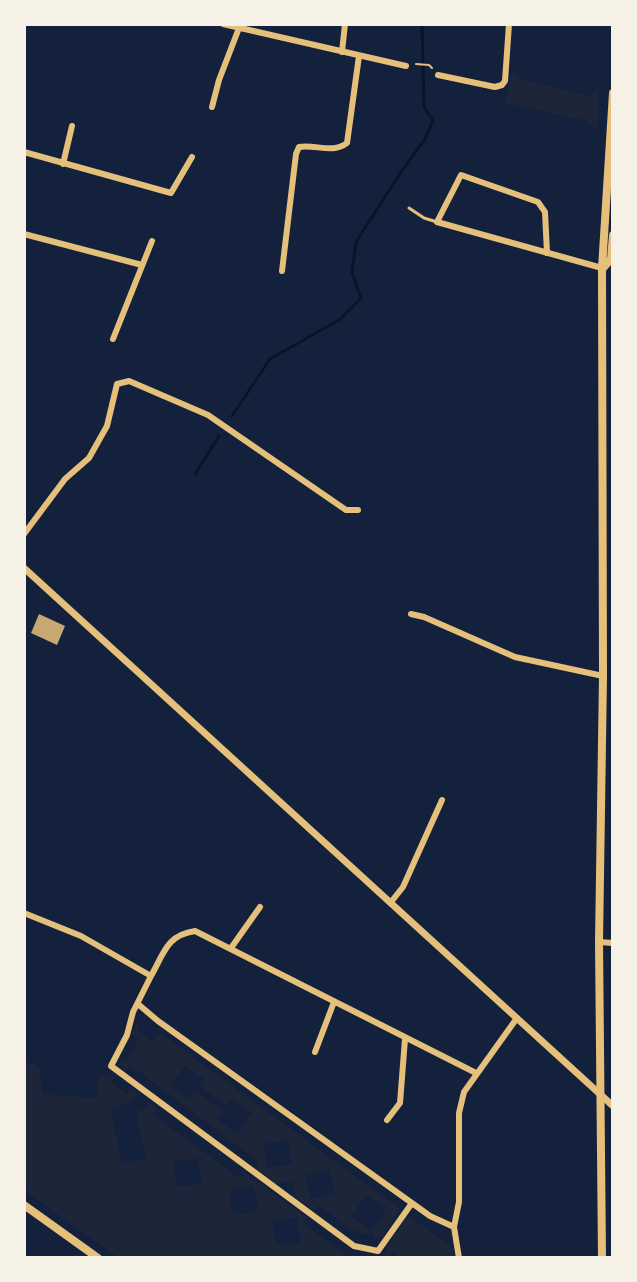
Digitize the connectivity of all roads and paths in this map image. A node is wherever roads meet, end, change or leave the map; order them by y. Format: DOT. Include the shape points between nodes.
graph roads {
  1 [pos="223,24"];
  2 [pos="345,24"];
  3 [pos="509,24"];
  4 [pos="249,27"];
  5 [pos="239,28"];
  6 [pos="342,52"];
  7 [pos="359,56"];
  8 [pos="420,63"];
  9 [pos="429,65"];
  10 [pos="406,66"];
  11 [pos="438,75"];
  12 [pos="613,93"];
  13 [pos="212,107"];
  14 [pos="72,126"];
  15 [pos="24,152"];
  16 [pos="192,157"];
  17 [pos="63,164"];
  18 [pos="609,196"];
  19 [pos="409,208"];
  20 [pos="437,222"];
  21 [pos="24,234"];
  22 [pos="613,235"];
  23 [pos="152,241"];
  24 [pos="547,253"];
  25 [pos="142,265"];
  26 [pos="602,268"];
  27 [pos="282,271"];
  28 [pos="113,339"];
  29 [pos="358,510"];
  30 [pos="24,534"];
  31 [pos="24,568"];
  32 [pos="411,614"];
  33 [pos="603,676"];
  34 [pos="442,800"];
  35 [pos="391,902"];
  36 [pos="260,907"];
  37 [pos="24,913"];
  38 [pos="599,942"];
  39 [pos="613,943"];
  40 [pos="231,948"];
  41 [pos="151,976"];
  42 [pos="334,1002"];
  43 [pos="138,1004"];
  44 [pos="517,1018"];
  45 [pos="405,1039"];
  46 [pos="315,1052"];
  47 [pos="476,1073"];
  48 [pos="600,1094"];
  49 [pos="613,1106"];
  50 [pos="387,1120"];
  51 [pos="412,1203"];
  52 [pos="24,1205"];
  53 [pos="454,1227"];
  54 [pos="379,1254"];
  55 [pos="98,1258"];
  56 [pos="459,1258"];
  57 [pos="602,1258"];
  1 -- 5 [label="street"];
  2 -- 6 [label="street"];
  3 -- 11 [label="street" via="502,85"];
  4 -- 5 [label="street"];
  4 -- 6 [label="street"];
  5 -- 13 [label="street"];
  6 -- 7 [label="street"];
  7 -- 10 [label="street"];
  7 -- 27 [label="street" via="347,143 336,149 304,145 296,154"];
  8 -- 9 [label="path"];
  12 -- 18 [label="main road"];
  14 -- 17 [label="street"];
  15 -- 17 [label="street"];
  16 -- 17 [label="street" via="171,193"];
  18 -- 26 [label="main road"];
  19 -- 20 [label="lane"];
  20 -- 24 [label="street"];
  20 -- 24 [label="street" via="461,175 538,202 545,212"];
  21 -- 25 [label="street"];
  22 -- 26 [label="main road" via="611,259"];
  23 -- 25 [label="street"];
  24 -- 26 [label="street"];
  25 -- 28 [label="street"];
  26 -- 33 [label="main road"];
  29 -- 30 [label="street" via="346,510 208,415 129,381 117,384 107,426 89,458 65,479"];
  31 -- 35 [label="street"];
  32 -- 33 [label="street" via="515,657"];
  33 -- 38 [label="main road"];
  34 -- 35 [label="street" via="403,887"];
  35 -- 44 [label="street"];
  36 -- 40 [label="street"];
  37 -- 41 [label="street" via="81,936"];
  38 -- 39 [label="street"];
  38 -- 48 [label="main road"];
  40 -- 41 [label="street" via="195,931 183,933 172,938"];
  40 -- 42 [label="street"];
  41 -- 43 [label="street"];
  42 -- 45 [label="street"];
  42 -- 46 [label="street"];
  43 -- 51 [label="street"];
  43 -- 54 [label="street" via="111,1066 354,1246"];
  44 -- 47 [label="street"];
  44 -- 48 [label="street"];
  45 -- 47 [label="street"];
  45 -- 50 [label="street" via="400,1103"];
  47 -- 53 [label="street" via="459,1113"];
  48 -- 49 [label="street"];
  48 -- 57 [label="main road"];
  51 -- 53 [label="street"];
  51 -- 54 [label="street"];
  52 -- 55 [label="main road"];
  53 -- 56 [label="street"];
}
